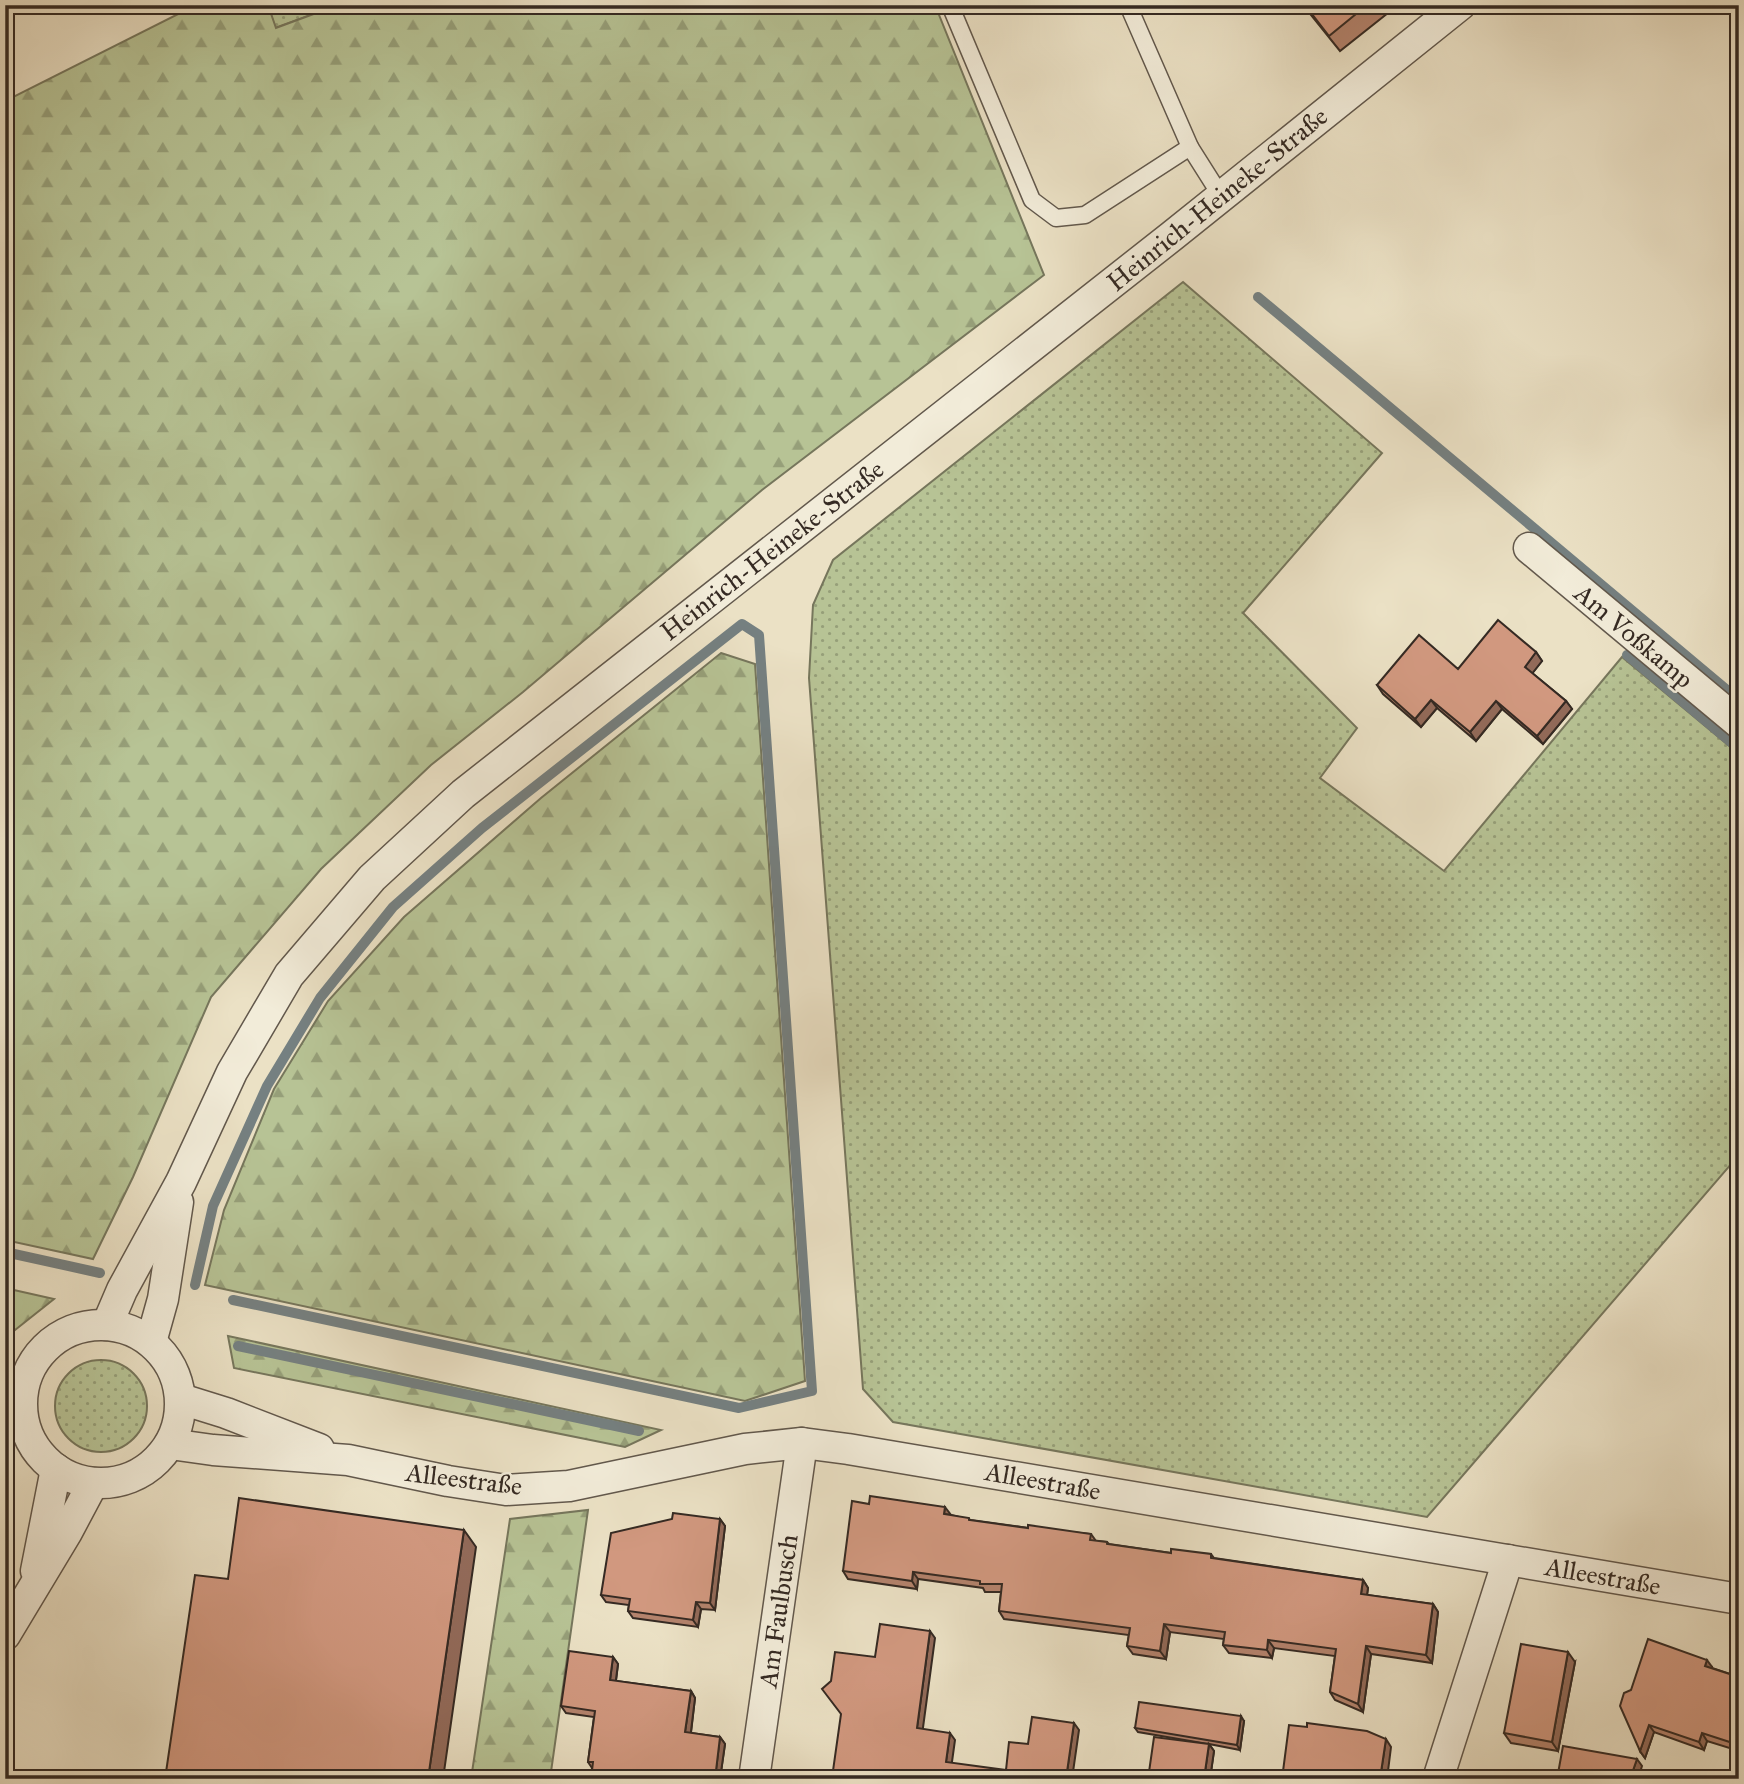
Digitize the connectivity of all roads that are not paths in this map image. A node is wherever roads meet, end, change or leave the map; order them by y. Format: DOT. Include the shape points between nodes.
graph roads {
  1 [pos="950,5"];
  2 [pos="1128,5"];
  3 [pos="1460,5"];
  4 [pos="1190,147"];
  5 [pos="1221,196"];
  6 [pos="1529,548"];
  7 [pos="1739,723"];
  8 [pos="181,1182"];
  9 [pos="107,1325"];
  10 [pos="151,1342"];
  11 [pos="18,1364"];
  12 [pos="181,1399"];
  13 [pos="14,1410"];
  14 [pos="802,1443"];
  15 [pos="170,1444"];
  16 [pos="348,1460"];
  17 [pos="56,1469"];
  18 [pos="93,1483"];
  19 [pos="1508,1560"];
  20 [pos="32,1588"];
  21 [pos="1739,1599"];
  22 [pos="5,1635"];
  23 [pos="754,1779"];
  24 [pos="1438,1779"];
  1 -- 4 [label="lane" via="1032,200 1056,218 1085,215"];
  2 -- 4 [label="lane"];
  3 -- 5 [label="street, Heinrich-Heineke-Straße"];
  4 -- 5 [label="lane"];
  5 -- 8 [label="street, Heinrich-Heineke-Straße" via="463,794 372,878 289,975 232,1072"];
  6 -- 7 [label="street, Am Voßkamp"];
  8 -- 9 [label="street, Heinrich-Heineke-Straße"];
  8 -- 10 [label="street, Heinrich-Heineke-Straße" via="163,1299"];
  9 -- 10 [label="street"];
  9 -- 11 [label="street" via="80,1327"];
  10 -- 12 [label="street" via="170,1365"];
  11 -- 13 [label="street" via="23,1391"];
  12 -- 15 [label="street"];
  12 -- 16 [label="street, Alleestraße"];
  13 -- 17 [label="street" via="34,1448"];
  14 -- 16 [label="street, Alleestraße" via="745,1449 569,1486 506,1490"];
  14 -- 19 [label="street, Alleestraße"];
  14 -- 23 [label="street, Am Faulbusch"];
  15 -- 16 [label="street, Alleestraße"];
  15 -- 18 [label="street" via="156,1462 130,1479"];
  17 -- 18 [label="street"];
  17 -- 20 [label="street"];
  18 -- 20 [label="street"];
  19 -- 21 [label="street, Alleestraße"];
  19 -- 24 [label="street"];
  20 -- 22 [label="street"];
}
